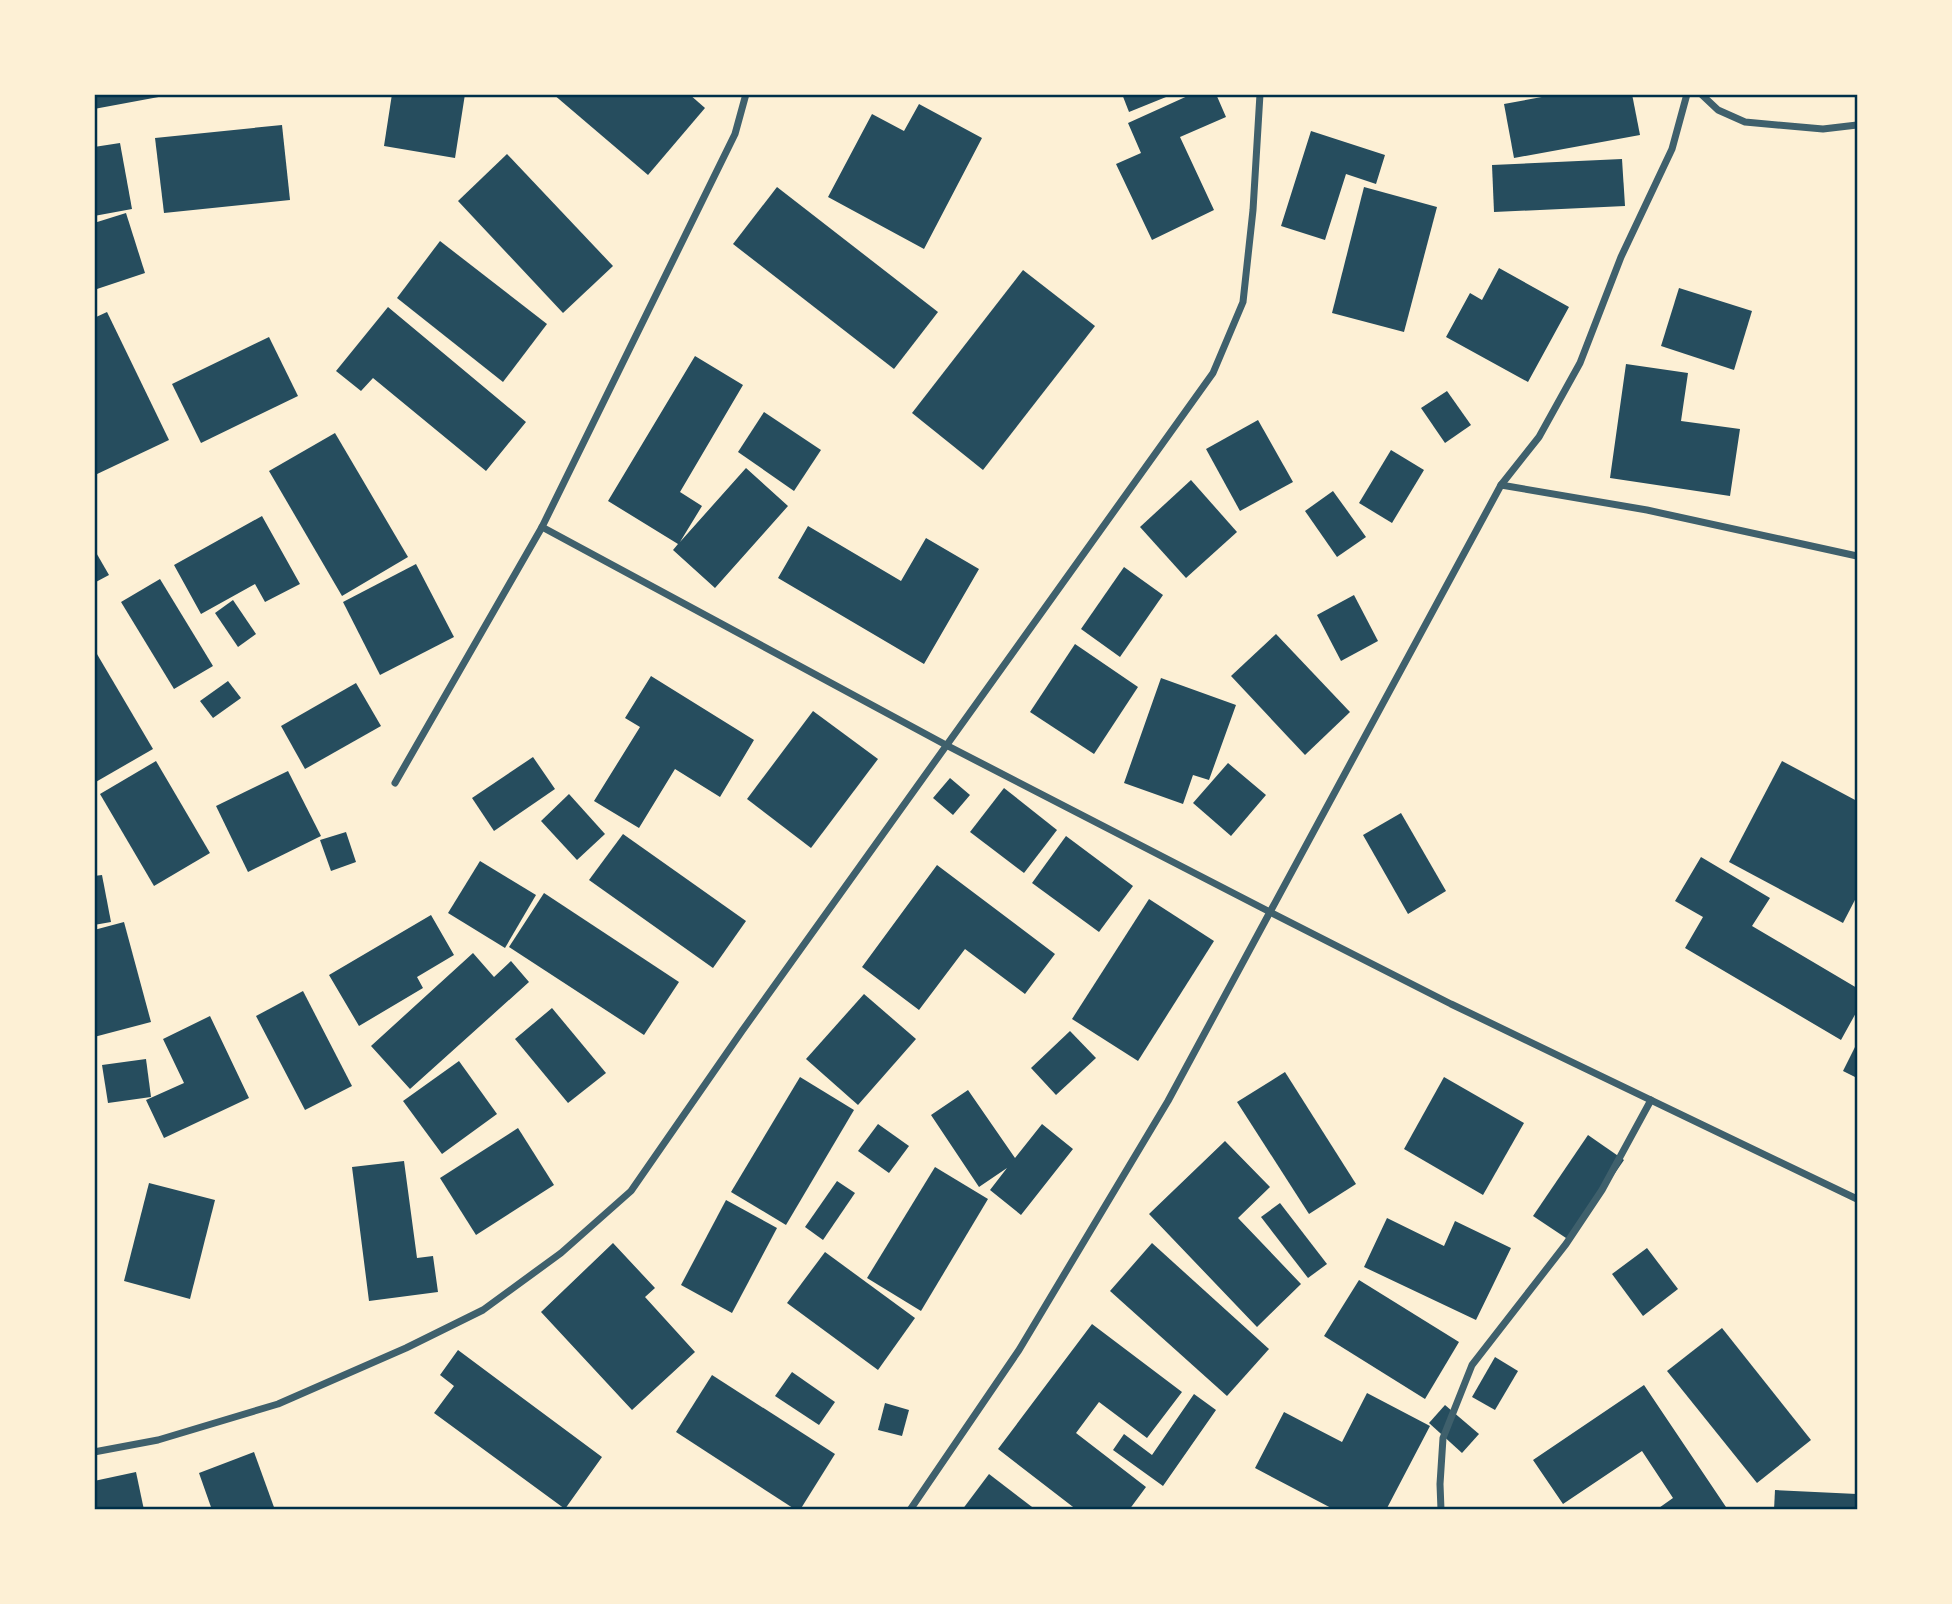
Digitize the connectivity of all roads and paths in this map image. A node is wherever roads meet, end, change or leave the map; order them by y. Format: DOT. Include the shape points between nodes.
graph roads {
  1 [pos="746,94"];
  2 [pos="1260,94"];
  3 [pos="1687,94"];
  4 [pos="1701,94"];
  5 [pos="1857,125"];
  6 [pos="1502,485"];
  7 [pos="542,527"];
  8 [pos="1857,556"];
  9 [pos="946,745"];
  10 [pos="395,783"];
  11 [pos="1270,912"];
  12 [pos="1651,1100"];
  13 [pos="1857,1199"];
  14 [pos="94,1452"];
  15 [pos="910,1510"];
  16 [pos="1441,1510"];
  1 -- 7 [label="street" via="735,134"];
  2 -- 9 [label="street" via="1242,302 1213,373"];
  3 -- 6 [label="street" via="1672,149 1621,257 1580,363 1539,437"];
  4 -- 5 [label="street" via="1718,110 1745,122 1823,129"];
  6 -- 8 [label="street" via="1647,510"];
  6 -- 11 [label="street"];
  7 -- 9 [label="street"];
  7 -- 10 [label="street"];
  9 -- 11 [label="street"];
  9 -- 14 [label="street" via="631,1191 561,1253 483,1310 278,1404 158,1440"];
  11 -- 12 [label="street"];
  11 -- 15 [label="street" via="1168,1101 1033,1326"];
  12 -- 13 [label="street"];
  12 -- 16 [label="street" via="1602,1190 1566,1244 1472,1365 1443,1438"];
}
